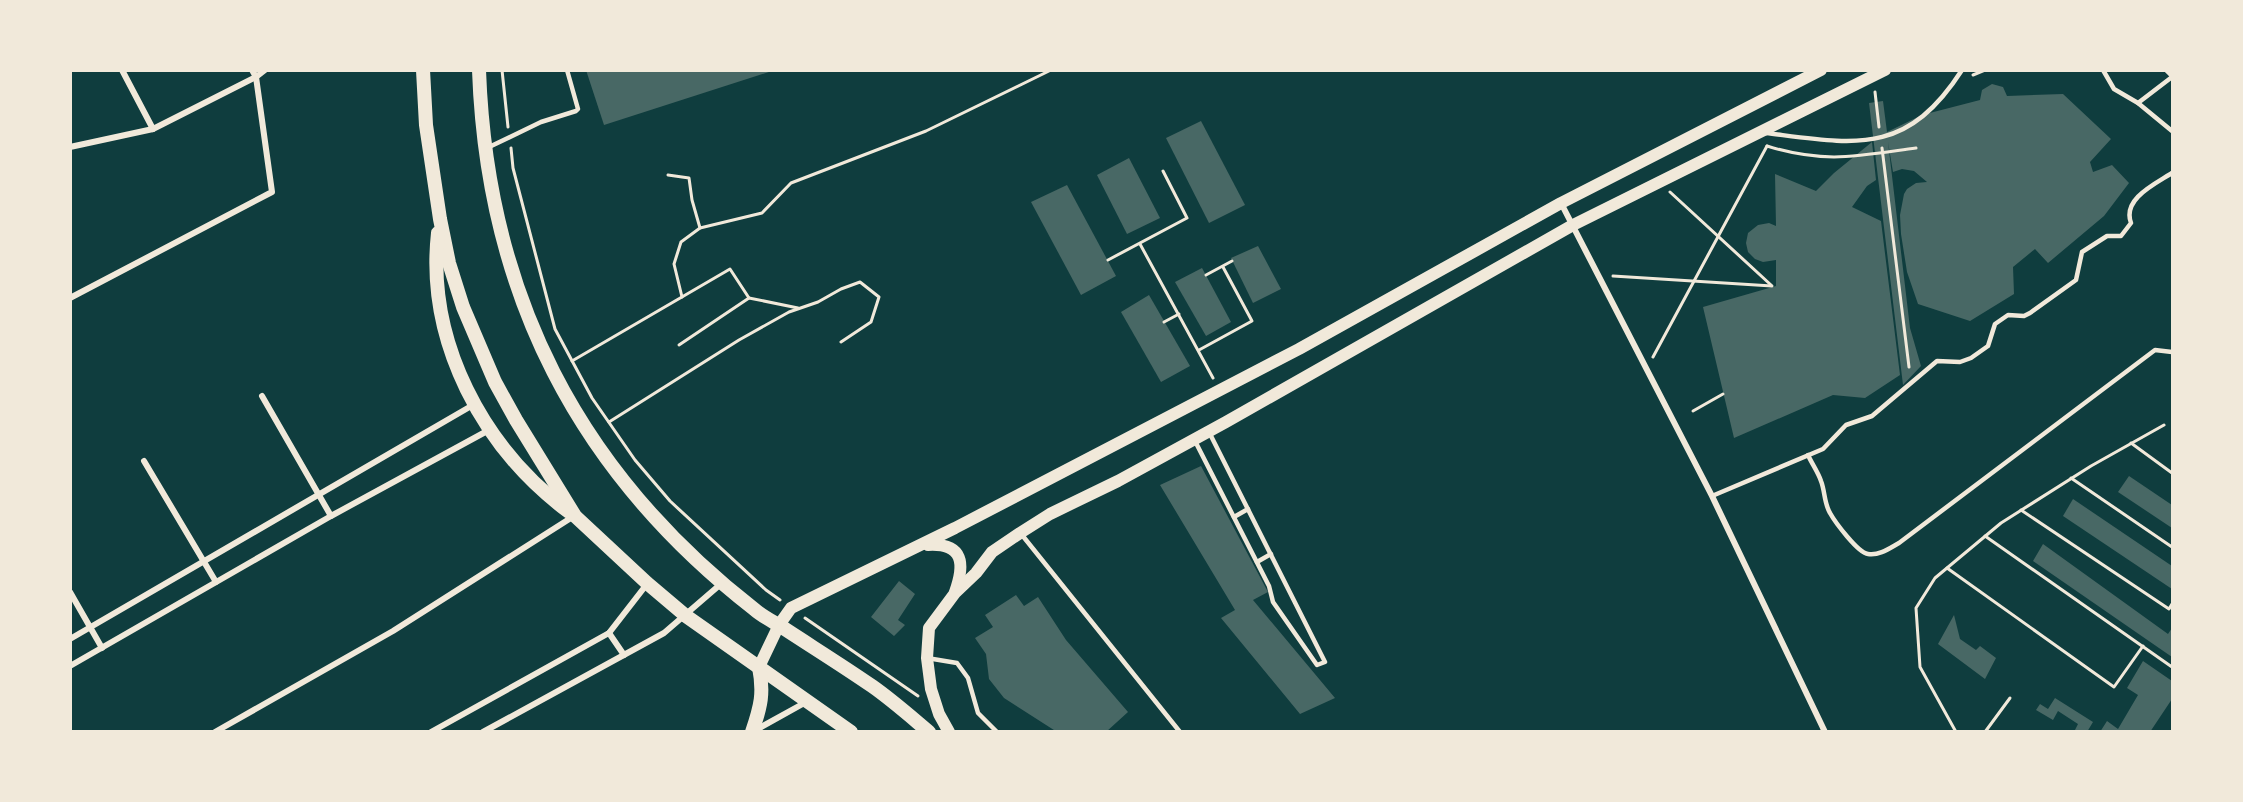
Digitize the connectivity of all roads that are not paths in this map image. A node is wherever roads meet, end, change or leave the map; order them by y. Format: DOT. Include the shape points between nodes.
graph roads {
  1 [pos="122,70"];
  2 [pos="252,70"];
  3 [pos="265,70"];
  4 [pos="423,70"];
  5 [pos="479,70"];
  6 [pos="567,70"];
  7 [pos="1821,70"];
  8 [pos="1885,70"];
  9 [pos="1962,70"];
  10 [pos="2103,70"];
  11 [pos="2166,70"];
  12 [pos="256,77"];
  13 [pos="2172,77"];
  14 [pos="2138,103"];
  15 [pos="153,129"];
  16 [pos="2172,131"];
  17 [pos="1757,138"];
  18 [pos="70,147"];
  19 [pos="485,150"];
  20 [pos="2172,173"];
  21 [pos="1561,203"];
  22 [pos="440,219"];
  23 [pos="1573,225"];
  24 [pos="70,298"];
  25 [pos="2172,352"];
  26 [pos="262,396"];
  27 [pos="473,405"];
  28 [pos="489,430"];
  29 [pos="1209,432"];
  30 [pos="1194,440"];
  31 [pos="1808,455"];
  32 [pos="144,460"];
  33 [pos="318,494"];
  34 [pos="1712,496"];
  35 [pos="1248,509"];
  36 [pos="331,516"];
  37 [pos="575,516"];
  38 [pos="1234,517"];
  39 [pos="1020,533"];
  40 [pos="924,545"];
  41 [pos="1271,554"];
  42 [pos="204,561"];
  43 [pos="1257,562"];
  44 [pos="216,582"];
  45 [pos="647,583"];
  46 [pos="722,584"];
  47 [pos="70,592"];
  48 [pos="955,593"];
  49 [pos="686,616"];
  50 [pos="779,625"];
  51 [pos="90,627"];
  52 [pos="609,633"];
  53 [pos="70,639"];
  54 [pos="102,648"];
  55 [pos="624,655"];
  56 [pos="927,658"];
  57 [pos="70,666"];
  58 [pos="759,667"];
  59 [pos="809,701"];
  60 [pos="846,730"];
  61 [pos="215,732"];
  62 [pos="431,732"];
  63 [pos="483,732"];
  64 [pos="752,732"];
  65 [pos="929,732"];
  66 [pos="949,732"];
  67 [pos="997,732"];
  68 [pos="1180,732"];
  69 [pos="1826,732"];
  1 -- 15 [label="street"];
  2 -- 12 [label="street"];
  3 -- 12 [label="street"];
  4 -- 22 [label="main road" via="426,126"];
  5 -- 19 [label="main road"];
  6 -- 19 [label="lane" via="578,109 541,122"];
  7 -- 21 [label="main road"];
  8 -- 17 [label="main road"];
  9 -- 17 [label="lane" via="1925,116 1881,138 1827,142"];
  10 -- 14 [label="lane" via="2114,88"];
  11 -- 13 [label="lane"];
  12 -- 15 [label="street"];
  12 -- 24 [label="street" via="272,192"];
  13 -- 14 [label="lane"];
  14 -- 16 [label="lane"];
  15 -- 18 [label="street"];
  17 -- 23 [label="main road"];
  19 -- 46 [label="main road" via="510,266 556,378 578,417 629,489 689,555"];
  20 -- 31 [label="lane" via="2150,186 2132,204 2127,231 2121,236 2103,238 2082,252 2076,280 2030,313 2008,315 1995,324 1988,346 1971,358 1960,362 1937,361 1872,416 1846,425 1823,449"];
  21 -- 23 [label="street"];
  21 -- 40 [label="main road" via="1309,343"];
  22 -- 27 [label="main road" via="436,252 445,329"];
  22 -- 37 [label="main road" via="449,263 475,340 516,420"];
  23 -- 29 [label="main road"];
  23 -- 34 [label="street"];
  25 -- 31 [label="lane" via="2155,350 1883,552 1868,554 1850,539 1830,513 1822,482"];
  26 -- 33 [label="street"];
  27 -- 28 [label="main road"];
  27 -- 33 [label="street"];
  28 -- 36 [label="street"];
  28 -- 37 [label="main road" via="528,478"];
  29 -- 30 [label="main road"];
  29 -- 35 [label="lane"];
  30 -- 38 [label="lane"];
  30 -- 39 [label="main road"];
  31 -- 34 [label="lane"];
  32 -- 42 [label="street"];
  33 -- 36 [label="street"];
  33 -- 42 [label="street"];
  34 -- 69 [label="street"];
  35 -- 38 [label="lane"];
  35 -- 41 [label="lane"];
  36 -- 44 [label="street"];
  37 -- 45 [label="main road"];
  37 -- 61 [label="street" via="393,631"];
  38 -- 43 [label="lane"];
  39 -- 48 [label="main road" via="992,552"];
  39 -- 68 [label="lane"];
  40 -- 48 [label="main road" via="942,544 959,556 962,567"];
  40 -- 50 [label="main road" via="791,608"];
  41 -- 43 [label="lane"];
  41 -- 43 [label="lane" via="1325,662 1317,665 1273,602"];
  42 -- 44 [label="street"];
  42 -- 51 [label="street"];
  44 -- 54 [label="street"];
  45 -- 49 [label="main road"];
  45 -- 52 [label="street"];
  46 -- 49 [label="street"];
  46 -- 50 [label="main road"];
  47 -- 51 [label="street"];
  48 -- 56 [label="main road" via="929,628"];
  49 -- 55 [label="street"];
  49 -- 58 [label="main road"];
  50 -- 58 [label="main road"];
  50 -- 65 [label="main road" via="873,687"];
  51 -- 53 [label="street"];
  51 -- 54 [label="street"];
  52 -- 55 [label="street"];
  52 -- 62 [label="street"];
  54 -- 57 [label="street"];
  55 -- 63 [label="street"];
  56 -- 66 [label="main road" via="931,689"];
  56 -- 67 [label="lane" via="957,663 968,678 978,713"];
  58 -- 59 [label="main road"];
  58 -- 64 [label="main road" via="761,706"];
  59 -- 60 [label="main road"];
  59 -- 64 [label="street"];
}
